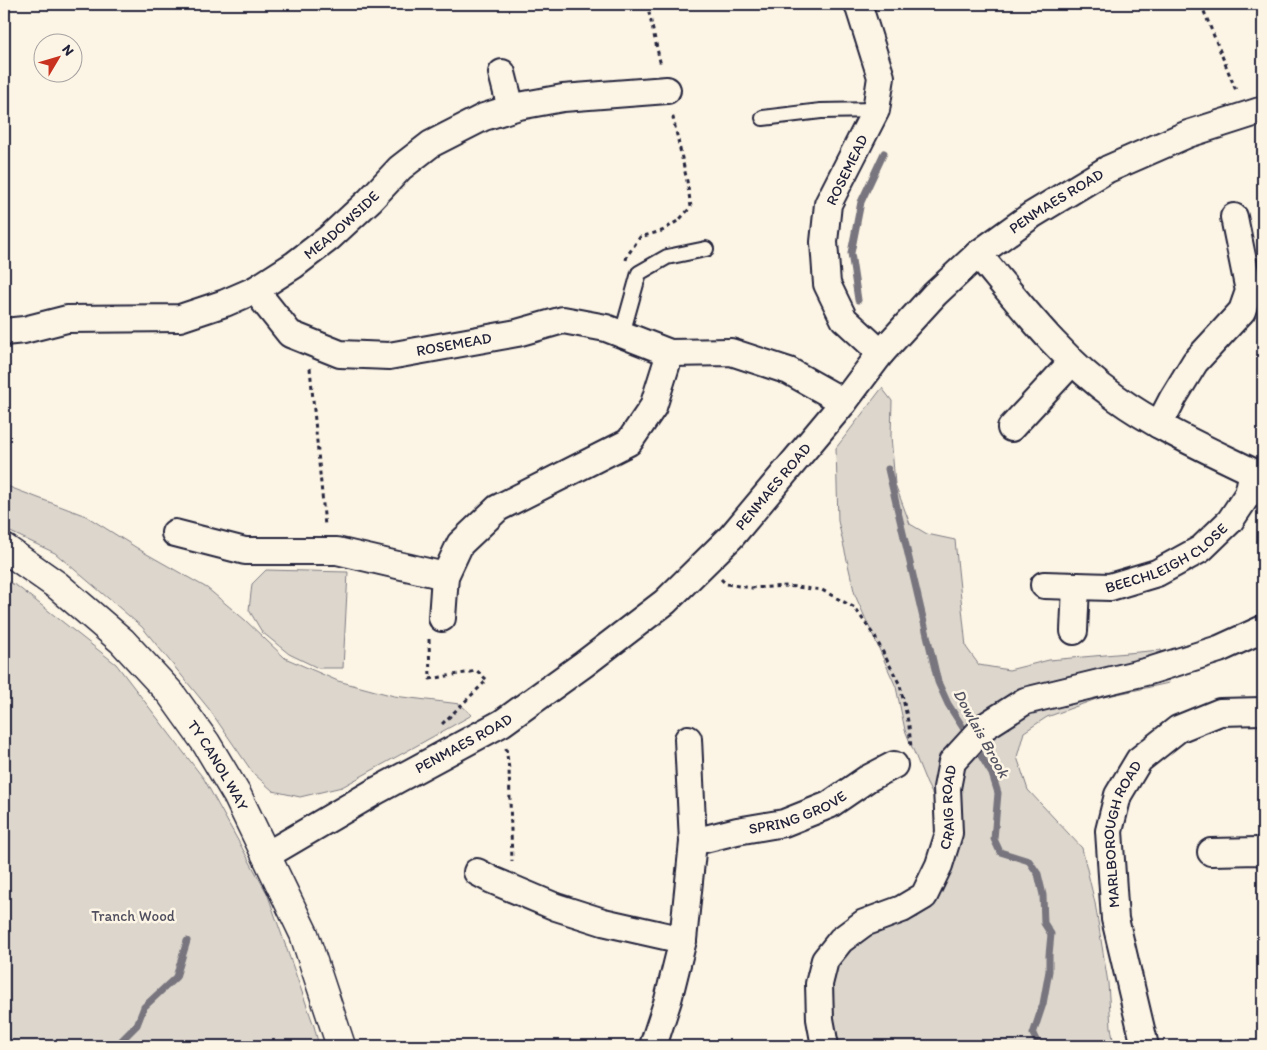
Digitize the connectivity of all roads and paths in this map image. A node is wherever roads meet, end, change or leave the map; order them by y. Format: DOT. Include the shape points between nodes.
graph roads {
  1 [pos="647,4"];
  2 [pos="858,4"];
  3 [pos="1201,4"];
  4 [pos="502,73"];
  5 [pos="667,90"];
  6 [pos="511,108"];
  7 [pos="876,110"];
  8 [pos="1254,112"];
  9 [pos="763,118"];
  10 [pos="1234,218"];
  11 [pos="706,249"];
  12 [pos="978,254"];
  13 [pos="624,265"];
  14 [pos="255,290"];
  15 [pos="1255,298"];
  16 [pos="4,332"];
  17 [pos="622,334"];
  18 [pos="307,341"];
  19 [pos="670,353"];
  20 [pos="881,353"];
  21 [pos="1072,362"];
  22 [pos="844,402"];
  23 [pos="1159,425"];
  24 [pos="1011,428"];
  25 [pos="1258,473"];
  26 [pos="175,533"];
  27 [pos="4,548"];
  28 [pos="327,551"];
  29 [pos="705,563"];
  30 [pos="446,576"];
  31 [pos="1044,585"];
  32 [pos="1076,586"];
  33 [pos="443,612"];
  34 [pos="1263,630"];
  35 [pos="1074,631"];
  36 [pos="1263,711"];
  37 [pos="502,722"];
  38 [pos="688,739"];
  39 [pos="454,748"];
  40 [pos="894,765"];
  41 [pos="693,842"];
  42 [pos="1211,852"];
  43 [pos="1263,853"];
  44 [pos="267,855"];
  45 [pos="478,872"];
  46 [pos="513,888"];
  47 [pos="683,940"];
  48 [pos="341,1046"];
  49 [pos="653,1046"];
  50 [pos="825,1046"];
  51 [pos="1145,1046"];
  1 -- 5 [label="path"];
  2 -- 7 [label="street, ROSEMEAD" via="881,77"];
  3 -- 8 [label="path"];
  4 -- 6 [label="street"];
  5 -- 6 [label="street, MEADOWSIDE" via="563,98"];
  5 -- 13 [label="path" via="691,207 668,228 640,237"];
  6 -- 14 [label="street, MEADOWSIDE" via="484,117 431,144 400,168 329,238"];
  7 -- 9 [label="lane" via="821,110"];
  7 -- 20 [label="street, ROSEMEAD" via="828,204 824,242 827,284 844,319"];
  8 -- 12 [label="street, PENMAES ROAD" via="1188,134 1108,170 1032,215"];
  10 -- 15 [label="street" via="1249,291"];
  11 -- 17 [label="lane" via="667,257 639,273"];
  12 -- 20 [label="street, PENMAES ROAD" via="935,294"];
  12 -- 21 [label="street, BEECHLEIGH CLOSE"];
  14 -- 16 [label="street, MEADOWSIDE" via="180,318 67,320"];
  14 -- 18 [label="street, ROSEMEAD" via="290,334"];
  15 -- 23 [label="street" via="1196,362"];
  17 -- 18 [label="street, ROSEMEAD" via="563,320 517,333 389,356 340,354"];
  17 -- 19 [label="street, ROSEMEAD"];
  18 -- 28 [label="path"];
  19 -- 22 [label="street, ROSEMEAD" via="731,352 789,371"];
  19 -- 30 [label="street" via="653,407 629,442 498,508 460,544"];
  20 -- 22 [label="street, PENMAES ROAD"];
  21 -- 23 [label="street, BEECHLEIGH CLOSE" via="1114,397"];
  21 -- 24 [label="street"];
  22 -- 29 [label="street, PENMAES ROAD" via="732,537"];
  23 -- 25 [label="street, BEECHLEIGH CLOSE"];
  25 -- 32 [label="street, BEECHLEIGH CLOSE" via="1230,521 1201,549 1156,573 1110,587"];
  26 -- 28 [label="street" via="245,551"];
  27 -- 44 [label="street, TY CANOL WAY" via="58,586 122,641 171,694 211,750"];
  28 -- 30 [label="street"];
  29 -- 37 [label="street, PENMAES ROAD" via="665,602"];
  29 -- 40 [label="path" via="726,584 822,590 855,608 875,637 900,685 912,753"];
  30 -- 33 [label="street"];
  31 -- 32 [label="street, BEECHLEIGH CLOSE"];
  32 -- 35 [label="street"];
  33 -- 39 [label="path" via="429,622 430,679 477,671 487,680 441,725"];
  34 -- 50 [label="street, CRAIG ROAD" via="1219,649 1158,668 1024,702 984,726 952,762 947,788 949,834 924,896 902,909 864,923 841,940 825,960 819,984"];
  36 -- 51 [label="street, MARLBOROUGH ROAD" via="1220,712 1178,729 1139,760 1118,796 1109,831 1116,919"];
  37 -- 39 [label="street, PENMAES ROAD"];
  37 -- 46 [label="path" via="509,769"];
  38 -- 41 [label="street"];
  39 -- 44 [label="street, PENMAES ROAD"];
  40 -- 41 [label="street, SPRING GROVE" via="829,805 784,823"];
  41 -- 47 [label="street"];
  42 -- 43 [label="street"];
  44 -- 48 [label="street, TY CANOL WAY" via="304,934"];
  45 -- 46 [label="street"];
  46 -- 47 [label="street" via="556,907 603,922"];
  47 -- 49 [label="street"];
}
